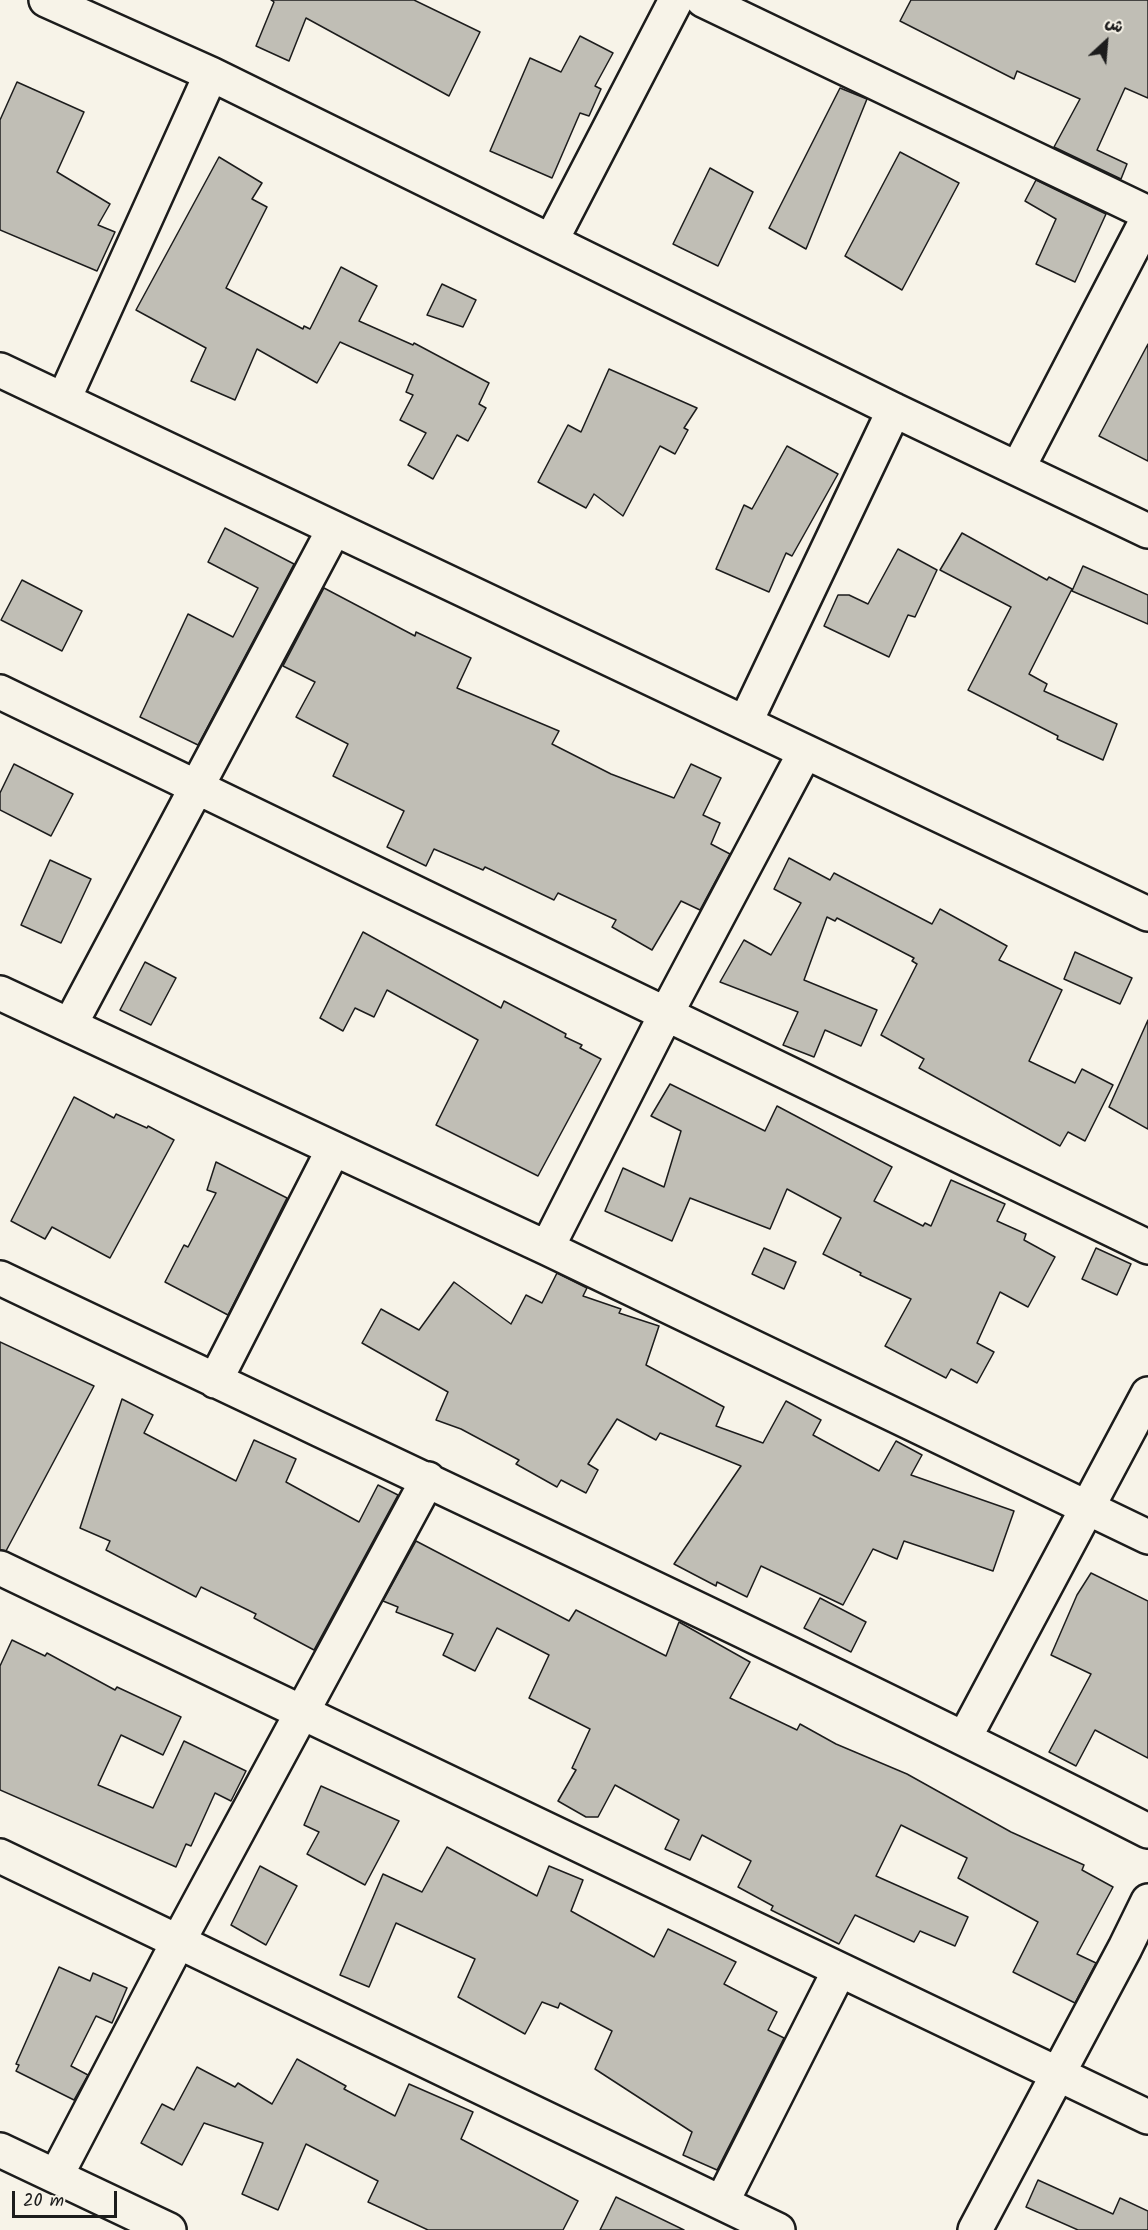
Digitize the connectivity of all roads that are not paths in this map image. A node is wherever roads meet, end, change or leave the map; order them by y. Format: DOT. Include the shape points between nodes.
graph roads {
  1 [pos="46,0"];
  2 [pos="676,0"];
  3 [pos="703,0"];
  4 [pos="211,74"];
  5 [pos="1148,216"];
  6 [pos="551,241"];
  7 [pos="0,370"];
  8 [pos="64,399"];
  9 [pos="894,410"];
  10 [pos="1018,468"];
  11 [pos="334,529"];
  12 [pos="1148,531"];
  13 [pos="0,692"];
  14 [pos="745,723"];
  15 [pos="805,752"];
  16 [pos="196,788"];
  17 [pos="1148,914"];
  18 [pos="0,993"];
  19 [pos="666,1014"];
  20 [pos="70,1025"];
  21 [pos="333,1150"];
  22 [pos="1148,1247"];
  23 [pos="547,1248"];
  24 [pos="0,1278"];
  25 [pos="215,1381"];
  26 [pos="1148,1394"];
  27 [pos="428,1479"];
  28 [pos="1086,1507"];
  29 [pos="1148,1537"];
  30 [pos="0,1568"];
  31 [pos="301,1710"];
  32 [pos="965,1737"];
  33 [pos="1148,1831"];
  34 [pos="0,1856"];
  35 [pos="1148,1900"];
  36 [pos="178,1940"];
  37 [pos="839,1971"];
  38 [pos="1058,2074"];
  39 [pos="1148,2117"];
  40 [pos="0,2150"];
  41 [pos="57,2176"];
  42 [pos="722,2202"];
  43 [pos="169,2230"];
  44 [pos="778,2230"];
  45 [pos="975,2230"];
  1 -- 4 [label="street"];
  2 -- 6 [label="street"];
  3 -- 5 [label="street"];
  4 -- 6 [label="street"];
  4 -- 8 [label="street"];
  5 -- 10 [label="street"];
  6 -- 9 [label="street"];
  7 -- 8 [label="street"];
  8 -- 11 [label="street"];
  9 -- 10 [label="street"];
  9 -- 14 [label="street"];
  10 -- 12 [label="street"];
  11 -- 14 [label="street"];
  11 -- 16 [label="street"];
  13 -- 16 [label="street"];
  14 -- 15 [label="street"];
  15 -- 17 [label="street"];
  15 -- 19 [label="street"];
  16 -- 19 [label="street"];
  16 -- 20 [label="street"];
  18 -- 20 [label="street"];
  19 -- 22 [label="street"];
  19 -- 23 [label="street"];
  20 -- 21 [label="street"];
  21 -- 23 [label="street"];
  21 -- 25 [label="street"];
  23 -- 28 [label="street"];
  24 -- 25 [label="street"];
  25 -- 27 [label="street"];
  26 -- 28 [label="street"];
  27 -- 31 [label="street"];
  27 -- 32 [label="street"];
  28 -- 29 [label="street"];
  28 -- 32 [label="street"];
  30 -- 31 [label="street"];
  31 -- 36 [label="street"];
  31 -- 37 [label="street"];
  32 -- 33 [label="street"];
  34 -- 36 [label="street"];
  35 -- 38 [label="street"];
  36 -- 41 [label="street"];
  36 -- 42 [label="street"];
  37 -- 38 [label="street"];
  37 -- 42 [label="street"];
  38 -- 39 [label="street"];
  38 -- 45 [label="street"];
  40 -- 41 [label="street"];
  41 -- 43 [label="street"];
  42 -- 44 [label="street"];
}
